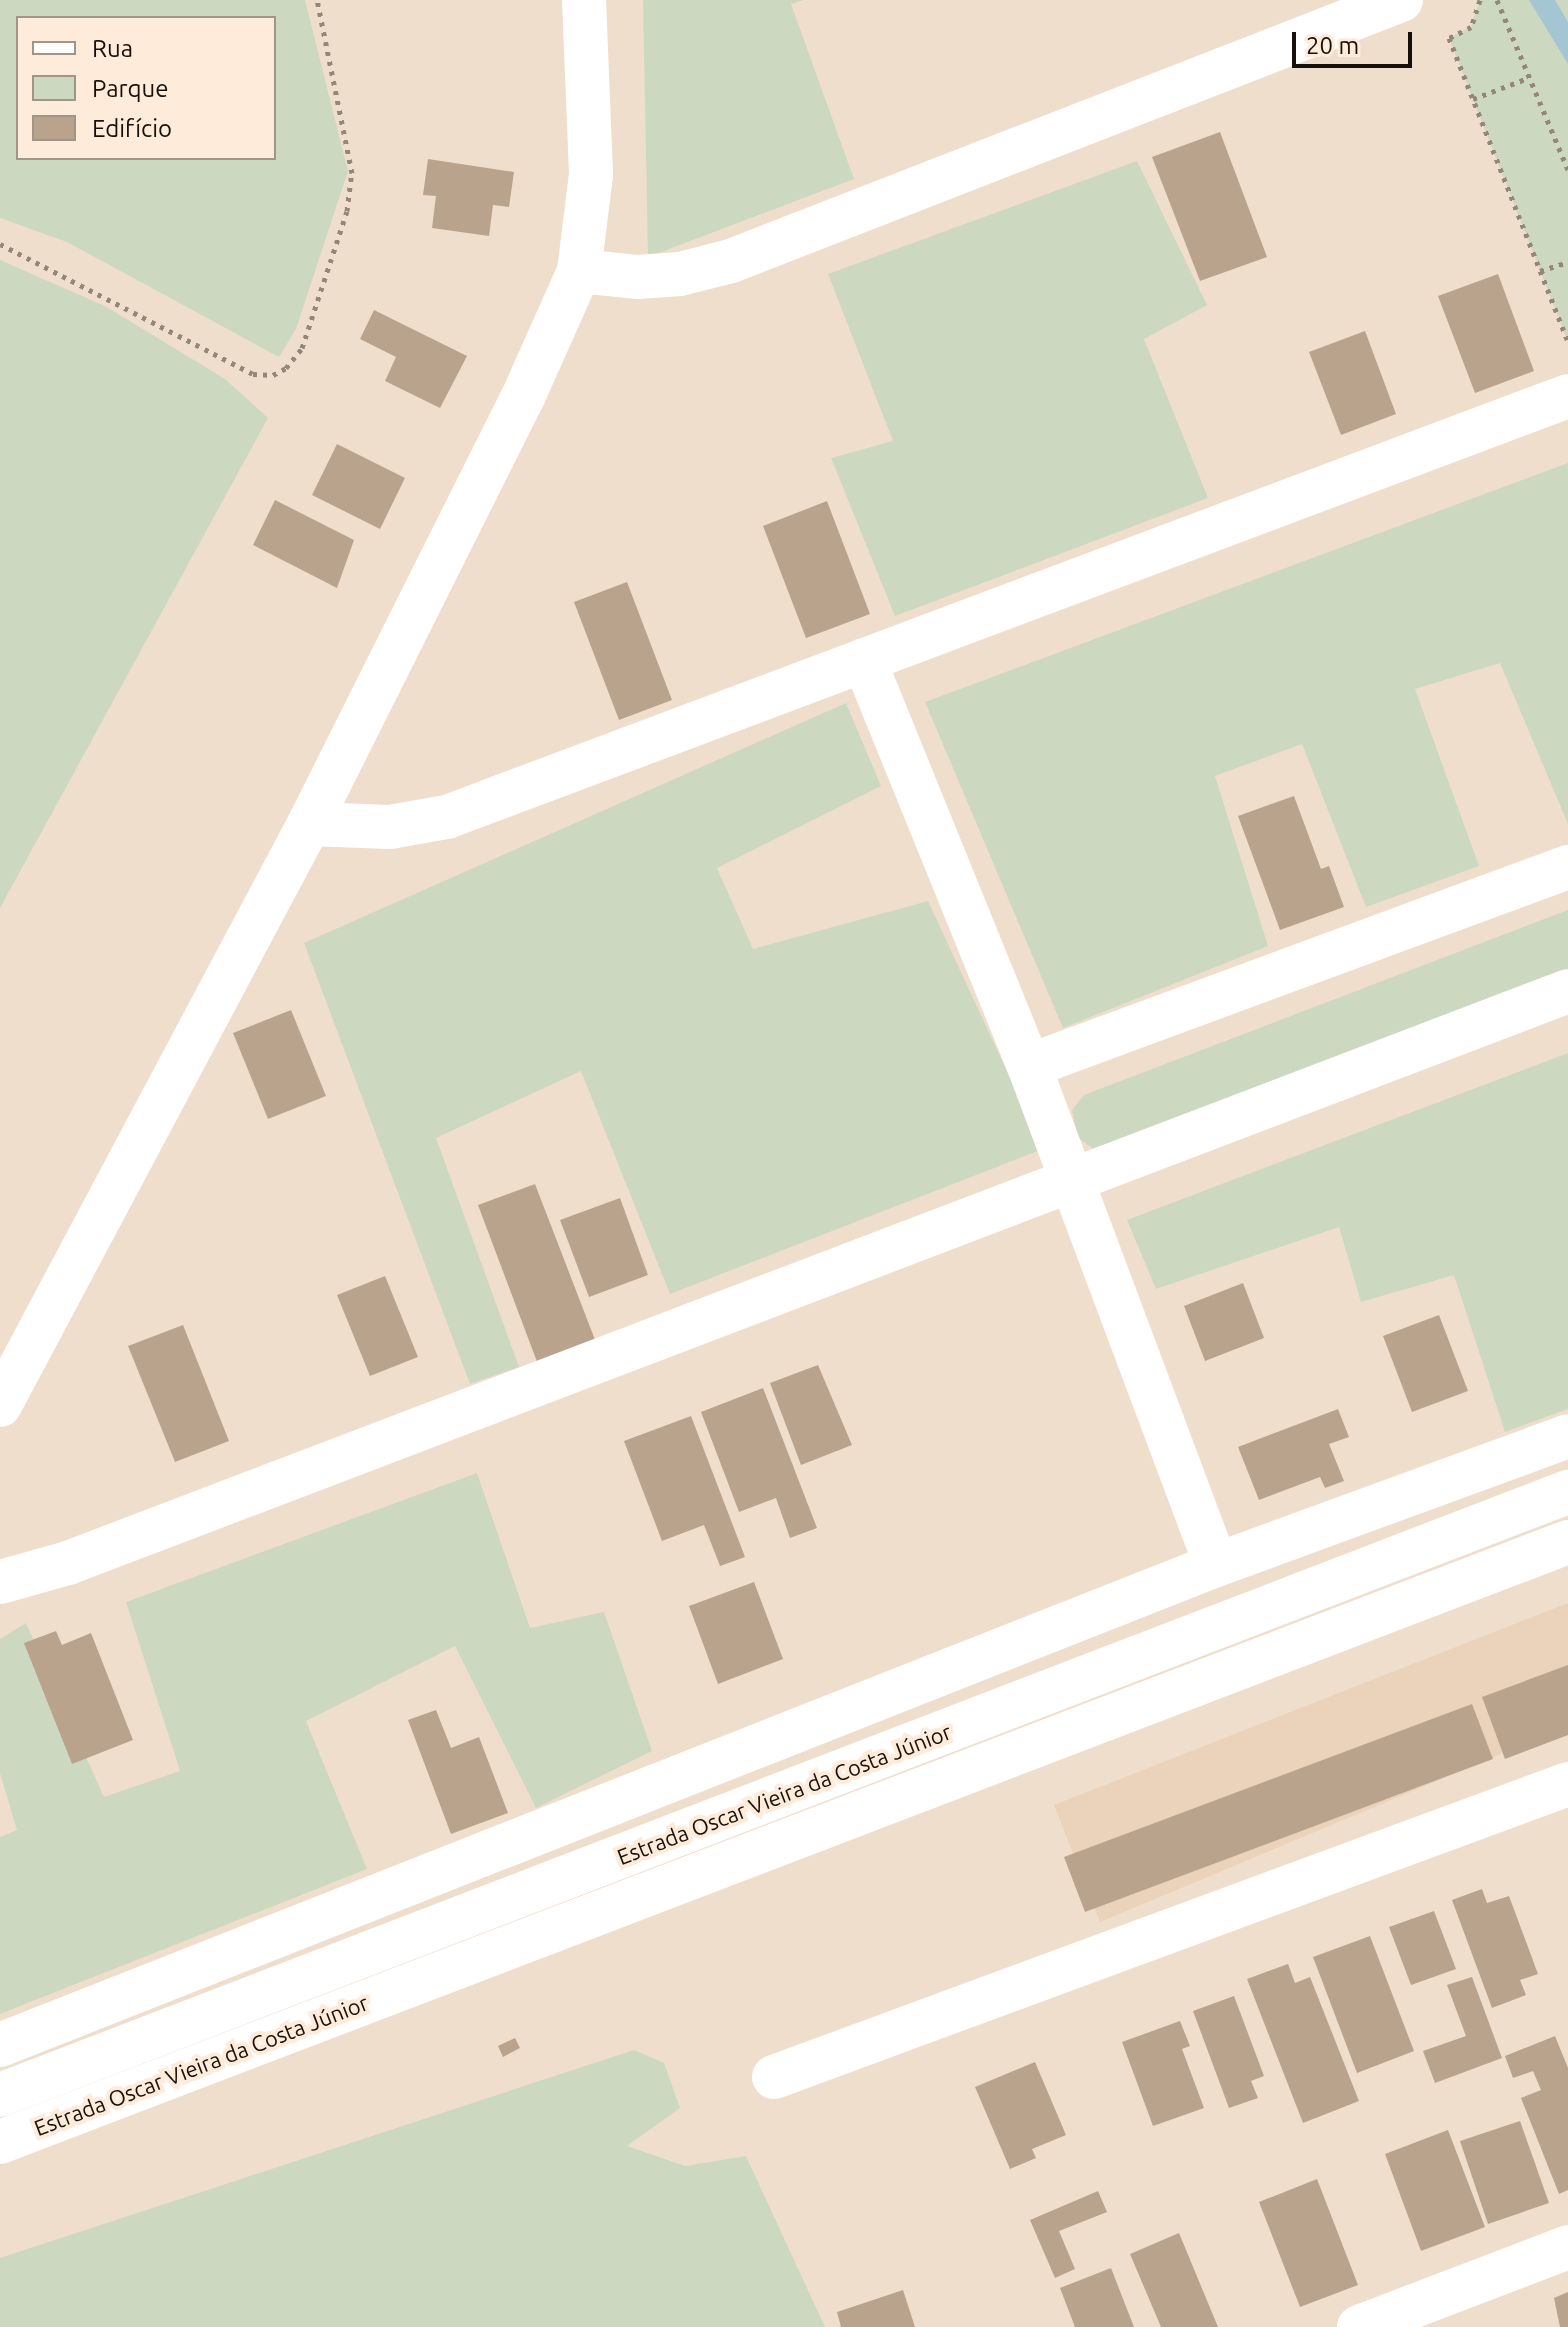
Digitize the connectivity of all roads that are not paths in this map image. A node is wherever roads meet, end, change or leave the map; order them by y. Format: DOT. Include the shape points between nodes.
graph roads {
  1 [pos="584,0"];
  2 [pos="1401,0"];
  3 [pos="579,271"];
  4 [pos="1568,396"];
  5 [pos="864,660"];
  6 [pos="309,824"];
  7 [pos="1568,867"];
  8 [pos="1568,991"];
  9 [pos="1029,1066"];
  10 [pos="1069,1178"];
  11 [pos="0,1405"];
  12 [pos="1568,1436"];
  13 [pos="1568,1492"];
  14 [pos="1568,1542"];
  15 [pos="1216,1565"];
  16 [pos="0,1582"];
  17 [pos="1568,1784"];
  18 [pos="0,2045"];
  19 [pos="774,2077"];
  20 [pos="0,2095"];
  21 [pos="0,2142"];
  22 [pos="1568,2247"];
  23 [pos="1359,2327"];
  1 -- 3 [label="street" via="591,174"];
  2 -- 3 [label="street" via="731,261 680,274 637,277"];
  3 -- 6 [label="street" via="523,397"];
  4 -- 5 [label="street"];
  5 -- 6 [label="street" via="447,817 390,827"];
  5 -- 9 [label="street"];
  6 -- 11 [label="street"];
  7 -- 9 [label="street"];
  8 -- 10 [label="street"];
  9 -- 10 [label="street"];
  10 -- 15 [label="street"];
  10 -- 16 [label="street" via="68,1563"];
  12 -- 15 [label="street"];
  13 -- 20 [label="street, Estrada Oscar Vieira da Costa Júnior"];
  14 -- 21 [label="street, Estrada Oscar Vieira da Costa Júnior"];
  15 -- 18 [label="street"];
  17 -- 19 [label="street"];
  22 -- 23 [label="street"];
}
